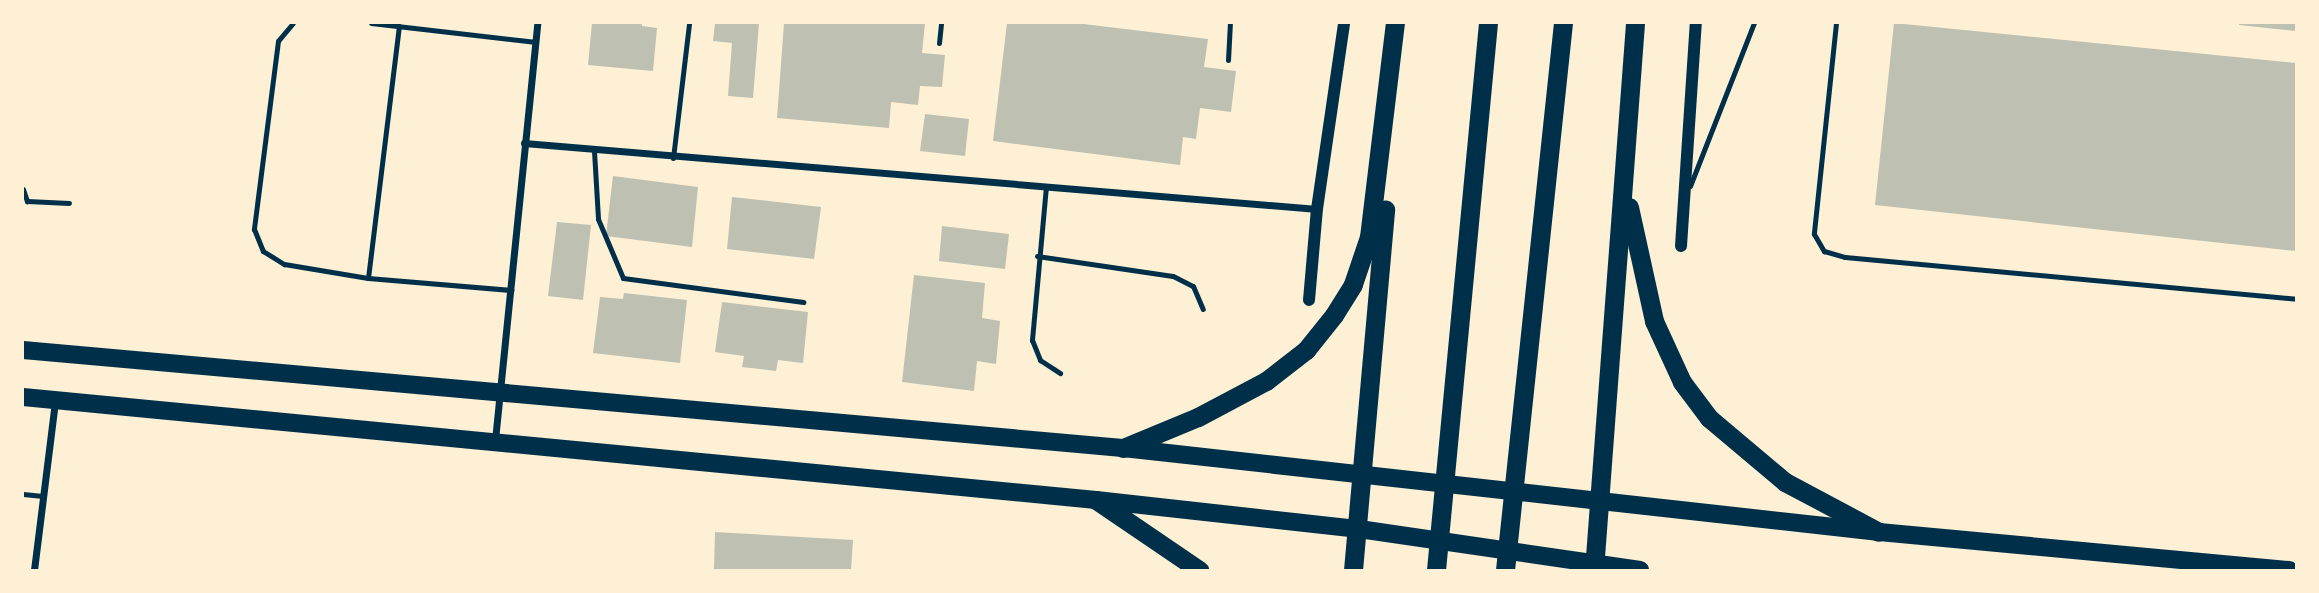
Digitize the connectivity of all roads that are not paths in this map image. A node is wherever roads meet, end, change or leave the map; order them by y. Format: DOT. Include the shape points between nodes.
graph roads {
  1 [pos="293,23"];
  2 [pos="371,23"];
  3 [pos="537,23"];
  4 [pos="689,23"];
  5 [pos="941,23"];
  6 [pos="1230,23"];
  7 [pos="1344,23"];
  8 [pos="1398,23"];
  9 [pos="1488,23"];
  10 [pos="1563,23"];
  11 [pos="1635,23"];
  12 [pos="1696,23"];
  13 [pos="1754,23"];
  14 [pos="1836,23"];
  15 [pos="399,26"];
  16 [pos="534,42"];
  17 [pos="939,43"];
  18 [pos="1228,60"];
  19 [pos="524,144"];
  20 [pos="594,150"];
  21 [pos="673,158"];
  22 [pos="1623,161"];
  23 [pos="1046,186"];
  24 [pos="23,189"];
  25 [pos="1683,202"];
  26 [pos="69,203"];
  27 [pos="1317,209"];
  28 [pos="1681,246"];
  29 [pos="1037,256"];
  30 [pos="368,278"];
  31 [pos="511,290"];
  32 [pos="2296,299"];
  33 [pos="1310,300"];
  34 [pos="803,302"];
  35 [pos="1202,309"];
  36 [pos="23,350"];
  37 [pos="1060,373"];
  38 [pos="501,391"];
  39 [pos="23,397"];
  40 [pos="55,400"];
  41 [pos="494,444"];
  42 [pos="1123,448"];
  43 [pos="1363,473"];
  44 [pos="23,494"];
  45 [pos="43,496"];
  46 [pos="1096,500"];
  47 [pos="1601,502"];
  48 [pos="1359,529"];
  49 [pos="1889,532"];
  50 [pos="1595,567"];
  51 [pos="34,570"];
  52 [pos="1199,570"];
  53 [pos="1353,570"];
  54 [pos="1436,570"];
  55 [pos="1505,570"];
  56 [pos="1640,570"];
  57 [pos="2289,570"];
  1 -- 30 [label="lane" via="278,41 254,229 263,251 284,264"];
  2 -- 15 [label="lane"];
  3 -- 16 [label="street"];
  4 -- 21 [label="lane"];
  5 -- 17 [label="lane"];
  6 -- 18 [label="lane"];
  7 -- 27 [label="street"];
  8 -- 42 [label="highway" via="1369,237 1353,284 1335,315 1306,350 1266,381 1198,417"];
  8 -- 43 [label="highway"];
  9 -- 54 [label="highway"];
  10 -- 55 [label="highway"];
  11 -- 22 [label="highway"];
  12 -- 25 [label="street"];
  13 -- 25 [label="lane"];
  14 -- 32 [label="lane" via="1814,234 1824,251 1845,257"];
  15 -- 16 [label="lane"];
  15 -- 30 [label="lane"];
  16 -- 19 [label="street"];
  19 -- 20 [label="street"];
  19 -- 31 [label="street"];
  20 -- 21 [label="street"];
  20 -- 34 [label="lane" via="598,219 623,278"];
  21 -- 23 [label="street"];
  22 -- 47 [label="highway"];
  22 -- 49 [label="highway" via="1633,242 1654,321 1682,382 1709,418 1785,482"];
  23 -- 27 [label="street"];
  23 -- 29 [label="lane"];
  24 -- 26 [label="lane" via="27,201"];
  25 -- 28 [label="street"];
  27 -- 33 [label="street"];
  29 -- 35 [label="lane" via="1173,276 1192,286"];
  29 -- 37 [label="lane" via="1032,340 1040,360"];
  30 -- 31 [label="lane"];
  31 -- 38 [label="street"];
  36 -- 38 [label="main road"];
  38 -- 41 [label="street"];
  38 -- 42 [label="main road"];
  39 -- 40 [label="main road"];
  40 -- 41 [label="main road"];
  40 -- 45 [label="street"];
  41 -- 46 [label="main road"];
  42 -- 43 [label="main road"];
  43 -- 47 [label="main road"];
  43 -- 48 [label="highway"];
  44 -- 45 [label="lane"];
  45 -- 51 [label="street"];
  46 -- 48 [label="main road"];
  46 -- 52 [label="highway"];
  47 -- 49 [label="main road"];
  47 -- 50 [label="highway"];
  48 -- 50 [label="main road"];
  48 -- 53 [label="highway"];
  49 -- 57 [label="main road"];
  50 -- 56 [label="main road"];
}
